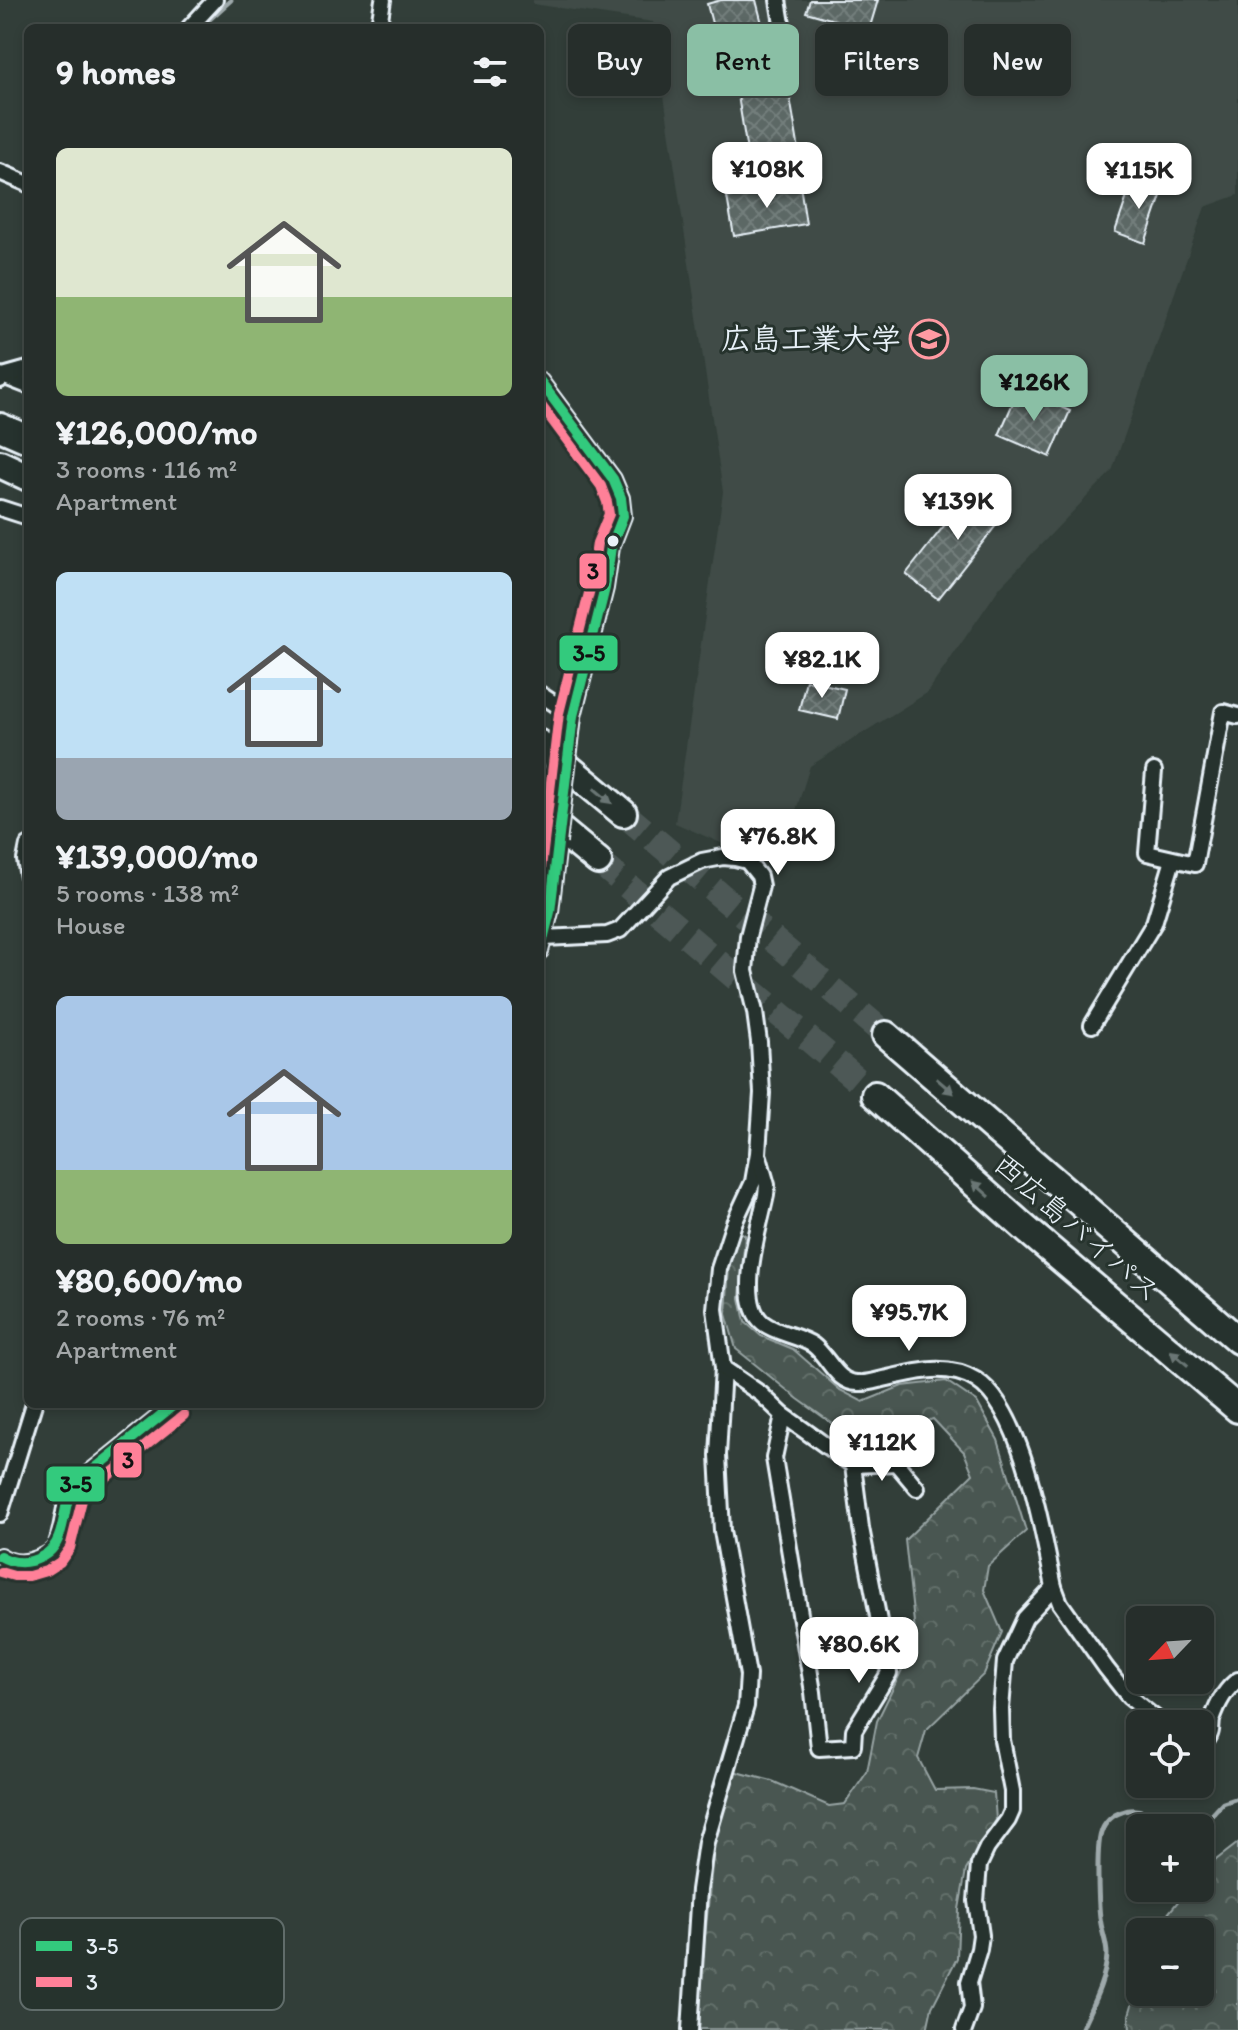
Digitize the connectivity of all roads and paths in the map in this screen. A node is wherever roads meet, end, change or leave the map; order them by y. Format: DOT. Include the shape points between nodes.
graph roads {
  1 [pos="215,0"];
  2 [pos="383,0"];
  3 [pos="778,0"];
  4 [pos="193,24"];
  5 [pos="381,24"];
  6 [pos="782,24"];
  7 [pos="0,172"];
  8 [pos="24,182"];
  9 [pos="24,370"];
  10 [pos="1,377"];
  11 [pos="24,385"];
  12 [pos="544,386"];
  13 [pos="0,427"];
  14 [pos="24,437"];
  15 [pos="0,464"];
  16 [pos="24,475"];
  17 [pos="0,508"];
  18 [pos="24,516"];
  19 [pos="544,697"];
  20 [pos="573,716"];
  21 [pos="1238,716"];
  22 [pos="544,747"];
  23 [pos="1154,771"];
  24 [pos="623,813"];
  25 [pos="544,816"];
  26 [pos="1173,860"];
  27 [pos="598,861"];
  28 [pos="547,875"];
  29 [pos="544,936"];
  30 [pos="544,944"];
  31 [pos="1092,1025"];
  32 [pos="886,1035"];
  33 [pos="875,1095"];
  34 [pos="758,1153"];
  35 [pos="1238,1340"];
  36 [pos="723,1368"];
  37 [pos="33,1408"];
  38 [pos="170,1408"];
  39 [pos="1238,1409"];
  40 [pos="783,1415"];
  41 [pos="853,1465"];
  42 [pos="917,1488"];
  43 [pos="0,1514"];
  44 [pos="0,1556"];
  45 [pos="1054,1587"];
  46 [pos="1238,1680"];
  47 [pos="1145,1710"];
  48 [pos="1214,1716"];
  49 [pos="690,2030"];
  50 [pos="964,2030"];
  1 -- 4 [label="street"];
  2 -- 5 [label="street"];
  3 -- 6 [label="street"];
  7 -- 8 [label="street"];
  9 -- 10 [label="street"];
  10 -- 11 [label="street"];
  12 -- 20 [label="street" via="613,479 623,516 611,547"];
  13 -- 14 [label="highway"];
  15 -- 16 [label="highway"];
  17 -- 18 [label="street"];
  19 -- 20 [label="street"];
  20 -- 28 [label="street, bridge" via="558,842"];
  21 -- 26 [label="street" via="1223,712 1195,864"];
  22 -- 24 [label="highway, one-way"];
  23 -- 26 [label="street" via="1147,853"];
  25 -- 27 [label="highway"];
  26 -- 31 [label="street" via="1154,923"];
  28 -- 29 [label="street" via="550,912"];
  30 -- 34 [label="street" via="620,930 677,872 702,861 747,861 761,886 745,971 759,1042"];
  32 -- 35 [label="highway, 西広島バイパス, one-way"];
  39 -- 33 [label="highway, 西広島バイパス, one-way"];
  34 -- 36 [label="street" via="753,1182 719,1269 715,1309"];
  34 -- 45 [label="street" via="767,1185 750,1292 761,1322 815,1347 836,1373 854,1384 933,1369 958,1372 993,1394 1006,1413 1029,1476"];
  36 -- 40 [label="street"];
  36 -- 49 [label="street" via="719,1490 748,1688 706,1842"];
  37 -- 43 [label="street"];
  38 -- 44 [label="street" via="72,1487 52,1551 19,1563"];
  40 -- 41 [label="street"];
  40 -- 41 [label="street" via="774,1458 819,1748 853,1746 854,1730 889,1673"];
  41 -- 42 [label="street" via="896,1463"];
  45 -- 47 [label="street" via="1106,1668"];
  45 -- 50 [label="street" via="1025,1618 1005,1661 1002,1740 1012,1811 979,1865 976,1901 981,1935"];
  46 -- 48 [label="street"];
}
